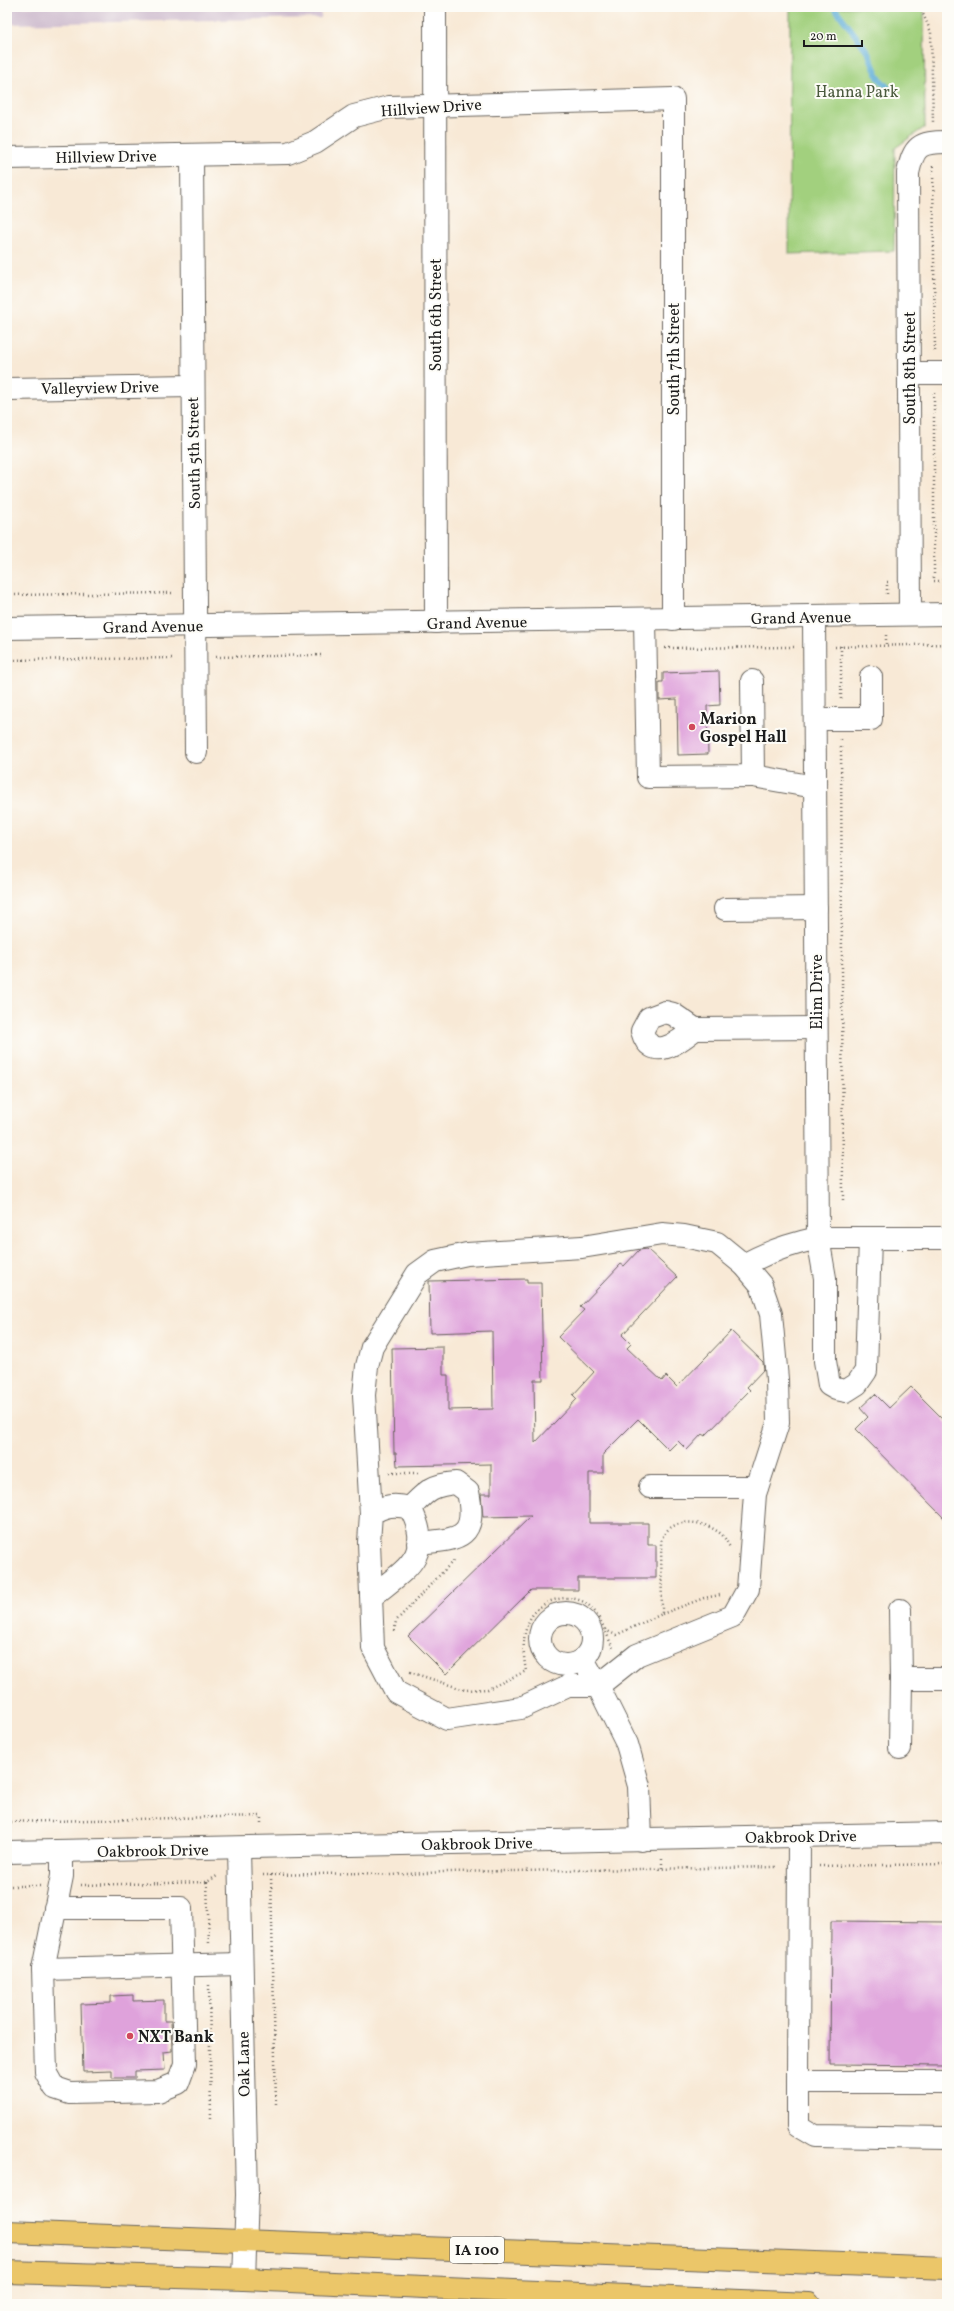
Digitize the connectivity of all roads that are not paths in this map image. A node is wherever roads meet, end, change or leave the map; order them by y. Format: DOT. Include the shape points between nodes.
graph roads {
  1 [pos="435,7"];
  2 [pos="673,99"];
  3 [pos="435,105"];
  4 [pos="940,142"];
  5 [pos="192,154"];
  6 [pos="7,158"];
  7 [pos="909,373"];
  8 [pos="944,382"];
  9 [pos="193,386"];
  10 [pos="7,389"];
  11 [pos="910,614"];
  12 [pos="947,614"];
  13 [pos="814,617"];
  14 [pos="673,619"];
  15 [pos="645,620"];
  16 [pos="436,622"];
  17 [pos="196,625"];
  18 [pos="7,628"];
  19 [pos="871,677"];
  20 [pos="752,681"];
  21 [pos="815,719"];
  22 [pos="196,752"];
  23 [pos="753,776"];
  24 [pos="815,787"];
  25 [pos="816,908"];
  26 [pos="725,909"];
  27 [pos="816,1028"];
  28 [pos="695,1029"];
  29 [pos="818,1238"];
  30 [pos="870,1238"];
  31 [pos="947,1238"];
  32 [pos="744,1265"];
  33 [pos="650,1487"];
  34 [pos="757,1487"];
  35 [pos="410,1508"];
  36 [pos="371,1514"];
  37 [pos="418,1543"];
  38 [pos="371,1597"];
  39 [pos="900,1610"];
  40 [pos="582,1659"];
  41 [pos="901,1679"];
  42 [pos="947,1679"];
  43 [pos="598,1686"];
  44 [pos="900,1748"];
  45 [pos="947,1833"];
  46 [pos="799,1836"];
  47 [pos="641,1840"];
  48 [pos="239,1849"];
  49 [pos="7,1852"];
  50 [pos="62,1852"];
  51 [pos="55,1908"];
  52 [pos="241,1964"];
  53 [pos="183,1965"];
  54 [pos="43,1969"];
  55 [pos="798,2082"];
  56 [pos="947,2082"];
  57 [pos="947,2138"];
  58 [pos="7,2232"];
  59 [pos="246,2241"];
  60 [pos="947,2268"];
  61 [pos="7,2272"];
  62 [pos="244,2279"];
  63 [pos="810,2304"];
  1 -- 3 [label="street, South 6th Street"];
  2 -- 3 [label="street, Hillview Drive"];
  2 -- 14 [label="street, South 7th Street"];
  3 -- 5 [label="street, Hillview Drive" via="388,107 354,116 315,142 288,153"];
  3 -- 16 [label="street, South 6th Street"];
  4 -- 7 [label="street, South 8th Street" via="923,144 912,154 908,173"];
  5 -- 6 [label="street, Hillview Drive"];
  5 -- 9 [label="street, South 5th Street"];
  7 -- 8 [label="street"];
  7 -- 11 [label="street, South 8th Street"];
  9 -- 10 [label="street, Valleyview Drive"];
  9 -- 17 [label="street, South 5th Street"];
  11 -- 12 [label="street, Grand Avenue"];
  11 -- 13 [label="street, Grand Avenue"];
  13 -- 14 [label="street, Grand Avenue"];
  13 -- 21 [label="street, Elim Drive"];
  14 -- 15 [label="street, Grand Avenue"];
  15 -- 16 [label="street, Grand Avenue"];
  15 -- 23 [label="street" via="648,777"];
  16 -- 17 [label="street, Grand Avenue"];
  17 -- 18 [label="street, Grand Avenue"];
  17 -- 22 [label="street, South 5th Street"];
  19 -- 21 [label="street" via="871,719"];
  20 -- 23 [label="street"];
  21 -- 24 [label="street, Elim Drive"];
  23 -- 24 [label="street"];
  24 -- 25 [label="street, Elim Drive"];
  25 -- 26 [label="street"];
  25 -- 27 [label="street, Elim Drive"];
  27 -- 28 [label="street"];
  27 -- 29 [label="street, Elim Drive"];
  29 -- 30 [label="street"];
  29 -- 30 [label="street, Elim Drive" via="825,1278 825,1361 829,1385 846,1391 857,1384 866,1371"];
  29 -- 32 [label="street" via="762,1254"];
  30 -- 31 [label="street"];
  32 -- 34 [label="street" via="761,1285 771,1314 777,1379 778,1423"];
  32 -- 36 [label="street" via="717,1243 662,1234 582,1247 467,1254 435,1261 417,1274 405,1291 372,1348 367,1366 364,1395"];
  33 -- 34 [label="street"];
  34 -- 43 [label="street" via="748,1589 733,1616 637,1655"];
  35 -- 36 [label="street" via="384,1506"];
  35 -- 37 [label="street" via="417,1525"];
  35 -- 37 [label="street" via="429,1489 438,1484 456,1483 468,1492 472,1510 470,1524 465,1532 450,1540"];
  36 -- 38 [label="street"];
  37 -- 38 [label="street" via="418,1555 413,1563"];
  38 -- 43 [label="street" via="373,1648 396,1692 447,1719 521,1708 568,1686"];
  39 -- 41 [label="street"];
  40 -- 43 [label="street"];
  41 -- 42 [label="street"];
  41 -- 44 [label="street"];
  43 -- 47 [label="street" via="627,1744 639,1786"];
  45 -- 46 [label="street, Oakbrook Drive"];
  46 -- 47 [label="street, Oakbrook Drive"];
  46 -- 55 [label="street"];
  47 -- 48 [label="street, Oakbrook Drive"];
  48 -- 50 [label="street, Oakbrook Drive"];
  48 -- 52 [label="street, Oak Lane"];
  49 -- 50 [label="street, Oakbrook Drive"];
  50 -- 51 [label="street" via="60,1885"];
  51 -- 53 [label="street" via="181,1908"];
  51 -- 54 [label="street"];
  52 -- 53 [label="street"];
  52 -- 59 [label="street, Oak Lane"];
  53 -- 54 [label="street"];
  53 -- 54 [label="street" via="185,2064 178,2083 158,2091 70,2093 55,2088 46,2072"];
  55 -- 56 [label="street"];
  55 -- 57 [label="street" via="798,2126 815,2136"];
  58 -- 59 [label="highway, IA 100"];
  59 -- 60 [label="highway, IA 100"];
  59 -- 62 [label="street, Oak Lane"];
  61 -- 62 [label="highway"];
  62 -- 63 [label="highway"];
}
